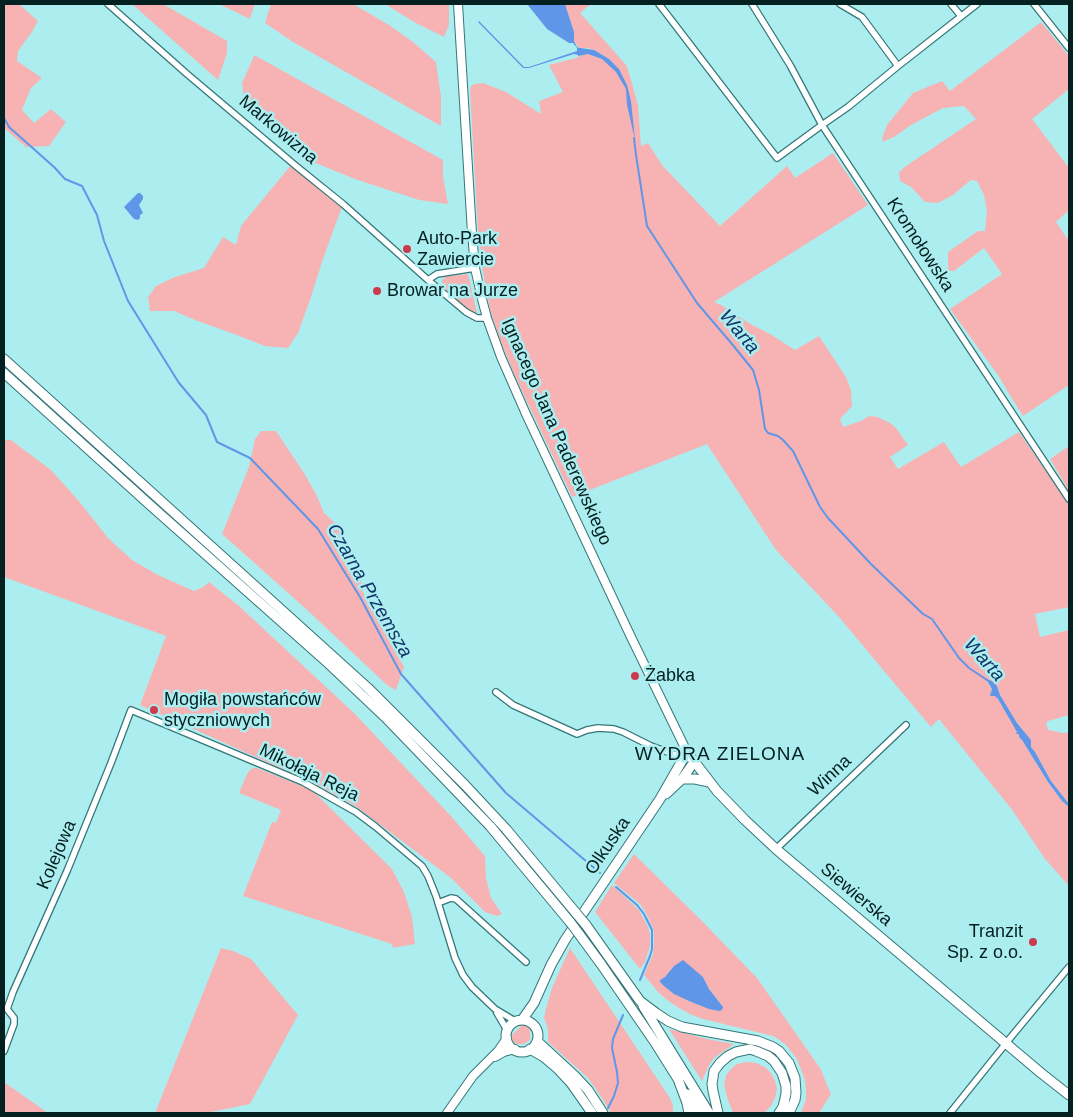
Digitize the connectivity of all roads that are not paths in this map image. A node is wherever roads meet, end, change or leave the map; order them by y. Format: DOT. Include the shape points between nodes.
graph roads {
  1 [pos="108,4"];
  2 [pos="458,4"];
  3 [pos="659,4"];
  4 [pos="752,4"];
  5 [pos="840,4"];
  6 [pos="951,4"];
  7 [pos="977,4"];
  8 [pos="1034,4"];
  9 [pos="961,16"];
  10 [pos="1069,48"];
  11 [pos="898,66"];
  12 [pos="822,125"];
  13 [pos="475,268"];
  14 [pos="428,280"];
  15 [pos="487,318"];
  16 [pos="4,359"];
  17 [pos="4,373"];
  18 [pos="1069,499"];
  19 [pos="496,692"];
  20 [pos="131,710"];
  21 [pos="906,725"];
  22 [pos="687,752"];
  23 [pos="676,755"];
  24 [pos="694,762"];
  25 [pos="682,779"];
  26 [pos="710,782"];
  27 [pos="660,799"];
  28 [pos="776,849"];
  29 [pos="438,902"];
  30 [pos="580,912"];
  31 [pos="575,933"];
  32 [pos="526,962"];
  33 [pos="1069,967"];
  34 [pos="539,993"];
  35 [pos="640,1001"];
  36 [pos="495,1009"];
  37 [pos="519,1021"];
  38 [pos="533,1025"];
  39 [pos="507,1034"];
  40 [pos="537,1041"];
  41 [pos="1006,1044"];
  42 [pos="515,1049"];
  43 [pos="530,1049"];
  44 [pos="4,1051"];
  45 [pos="489,1060"];
  46 [pos="678,1079"];
  47 [pos="1069,1095"];
  48 [pos="447,1113"];
  49 [pos="592,1113"];
  50 [pos="603,1113"];
  51 [pos="689,1113"];
  52 [pos="699,1113"];
  53 [pos="709,1113"];
  54 [pos="718,1113"];
  55 [pos="779,1113"];
  56 [pos="789,1113"];
  57 [pos="950,1113"];
  1 -- 14 [label="street, Markowizna"];
  2 -- 13 [label="main road, Ignacego Jana Paderewskiego"];
  3 -- 12 [label="street" via="777,158"];
  4 -- 12 [label="street, Kromołowska" via="790,64"];
  5 -- 11 [label="street" via="862,17"];
  6 -- 9 [label="street"];
  7 -- 9 [label="street"];
  8 -- 10 [label="street"];
  9 -- 11 [label="street"];
  11 -- 12 [label="street" via="848,108"];
  12 -- 18 [label="street, Kromołowska"];
  13 -- 14 [label="street" via="437,274"];
  13 -- 15 [label="main road, Ignacego Jana Paderewskiego"];
  14 -- 15 [label="street, Markowizna" via="473,317"];
  15 -- 22 [label="main road, Ignacego Jana Paderewskiego" via="522,406"];
  16 -- 30 [label="main road" via="368,688 465,785"];
  17 -- 31 [label="main road, bridge" via="393,725 490,826 570,922"];
  19 -- 23 [label="street" via="513,705 577,734 598,728 614,729"];
  20 -- 29 [label="street, Mikołaja Reja" via="303,782 356,812 422,866"];
  20 -- 44 [label="street, Kolejowa" via="67,871 13,992 7,1009 14,1018 14,1024"];
  21 -- 28 [label="street, Winna"];
  22 -- 24 [label="main road, Ignacego Jana Paderewskiego"];
  22 -- 27 [label="main road, Olkuska"];
  24 -- 25 [label="main road, Olkuska"];
  24 -- 26 [label="main road, Siewierska"];
  25 -- 26 [label="main road"];
  25 -- 27 [label="main road, Olkuska"];
  26 -- 28 [label="main road, Siewierska"];
  27 -- 30 [label="main road, Olkuska"];
  28 -- 41 [label="main road, Siewierska"];
  29 -- 32 [label="street" via="456,899"];
  29 -- 36 [label="street, Mikołaja Reja" via="459,968 472,987"];
  30 -- 31 [label="main road, Olkuska"];
  30 -- 35 [label="main road, bridge"];
  31 -- 34 [label="main road, Olkuska" via="551,965"];
  31 -- 46 [label="main road" via="601,964"];
  33 -- 41 [label="street"];
  34 -- 37 [label="main road"];
  34 -- 38 [label="main road"];
  35 -- 53 [label="main road"];
  35 -- 56 [label="main road" via="682,1027 758,1041 779,1051 795,1078 795,1100"];
  36 -- 37 [label="street, Mikołaja Reja"];
  36 -- 39 [label="street, Mikołaja Reja"];
  37 -- 38 [label="main road"];
  37 -- 39 [label="main road" via="511,1024"];
  38 -- 40 [label="main road"];
  39 -- 42 [label="main road" via="508,1043"];
  39 -- 45 [label="main road"];
  40 -- 43 [label="main road"];
  40 -- 50 [label="main road" via="588,1090"];
  41 -- 47 [label="main road, Siewierska"];
  41 -- 57 [label="street"];
  42 -- 43 [label="main road"];
  42 -- 45 [label="main road"];
  43 -- 49 [label="main road" via="557,1068"];
  45 -- 48 [label="main road" via="473,1076"];
  46 -- 51 [label="main road"];
  46 -- 52 [label="main road"];
  54 -- 55 [label="main road" via="712,1091 714,1072 728,1056 750,1049 768,1056 782,1073 786,1094"];
}
